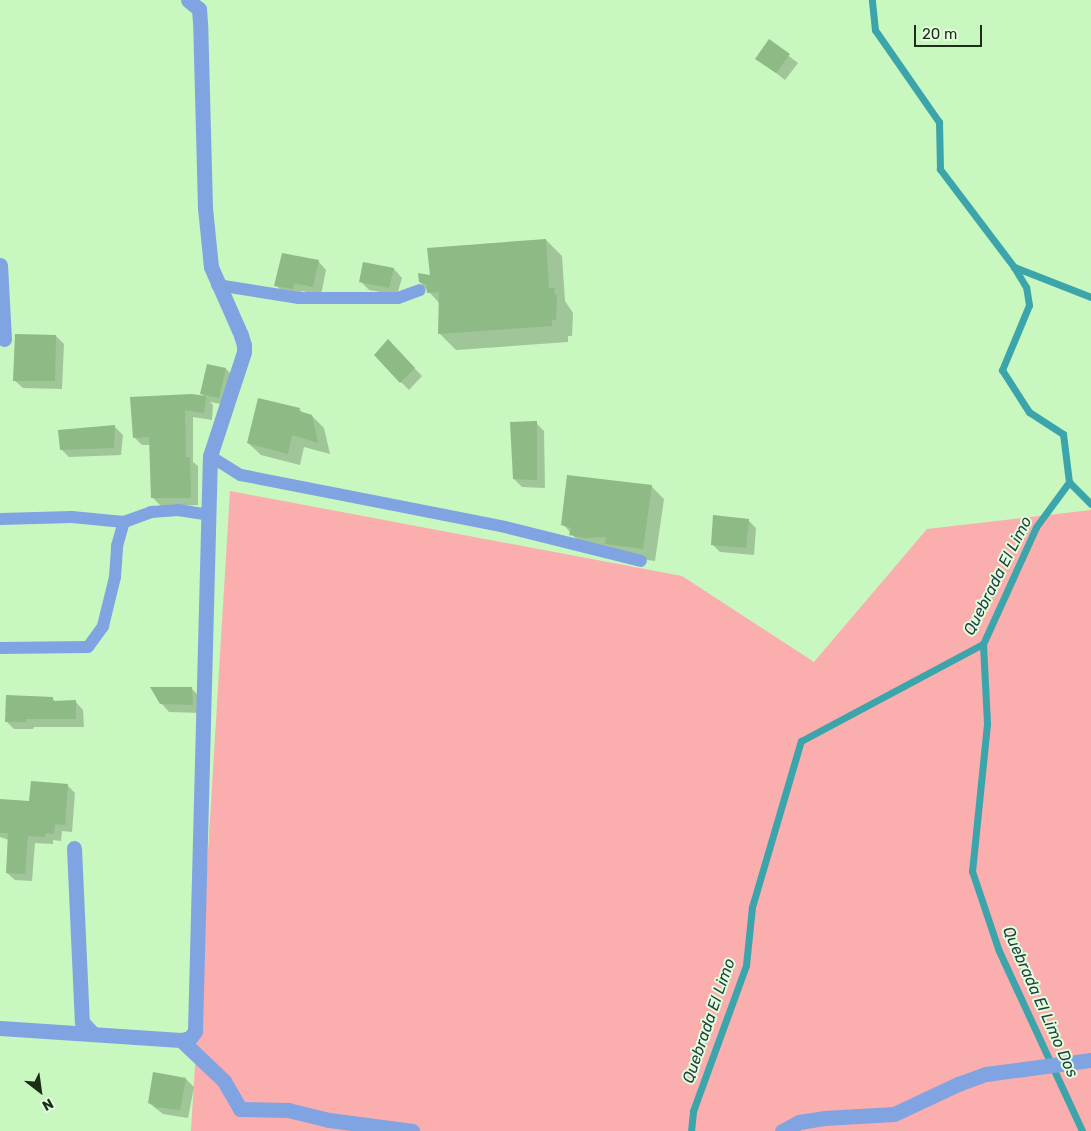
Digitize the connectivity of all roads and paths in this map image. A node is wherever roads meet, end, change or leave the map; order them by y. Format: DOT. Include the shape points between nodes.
graph roads {
  1 [pos="188,0"];
  2 [pos="0,265"];
  3 [pos="217,285"];
  4 [pos="420,290"];
  5 [pos="4,339"];
  6 [pos="210,456"];
  7 [pos="208,515"];
  8 [pos="0,519"];
  9 [pos="124,522"];
  10 [pos="641,560"];
  11 [pos="0,648"];
  12 [pos="74,848"];
  13 [pos="0,1028"];
  14 [pos="93,1034"];
  15 [pos="181,1040"];
  16 [pos="1091,1060"];
  17 [pos="412,1131"];
  18 [pos="782,1131"];
  1 -- 3 [label="street" via="199,9 205,208 211,268"];
  2 -- 5 [label="street"];
  3 -- 4 [label="lane" via="299,298 398,298"];
  3 -- 6 [label="street" via="241,335 244,352"];
  6 -- 7 [label="street"];
  6 -- 10 [label="lane" via="241,475 505,527"];
  7 -- 9 [label="lane" via="178,510 151,512"];
  7 -- 15 [label="street" via="195,1031 190,1038"];
  8 -- 9 [label="lane" via="72,516"];
  9 -- 11 [label="lane" via="116,546 115,577 103,626 88,647"];
  12 -- 14 [label="street" via="82,1022"];
  13 -- 14 [label="street"];
  14 -- 15 [label="street"];
  15 -- 17 [label="street" via="224,1081 240,1108 288,1110 328,1120"];
  16 -- 18 [label="street" via="986,1074 894,1114 824,1118 799,1122"];
}
